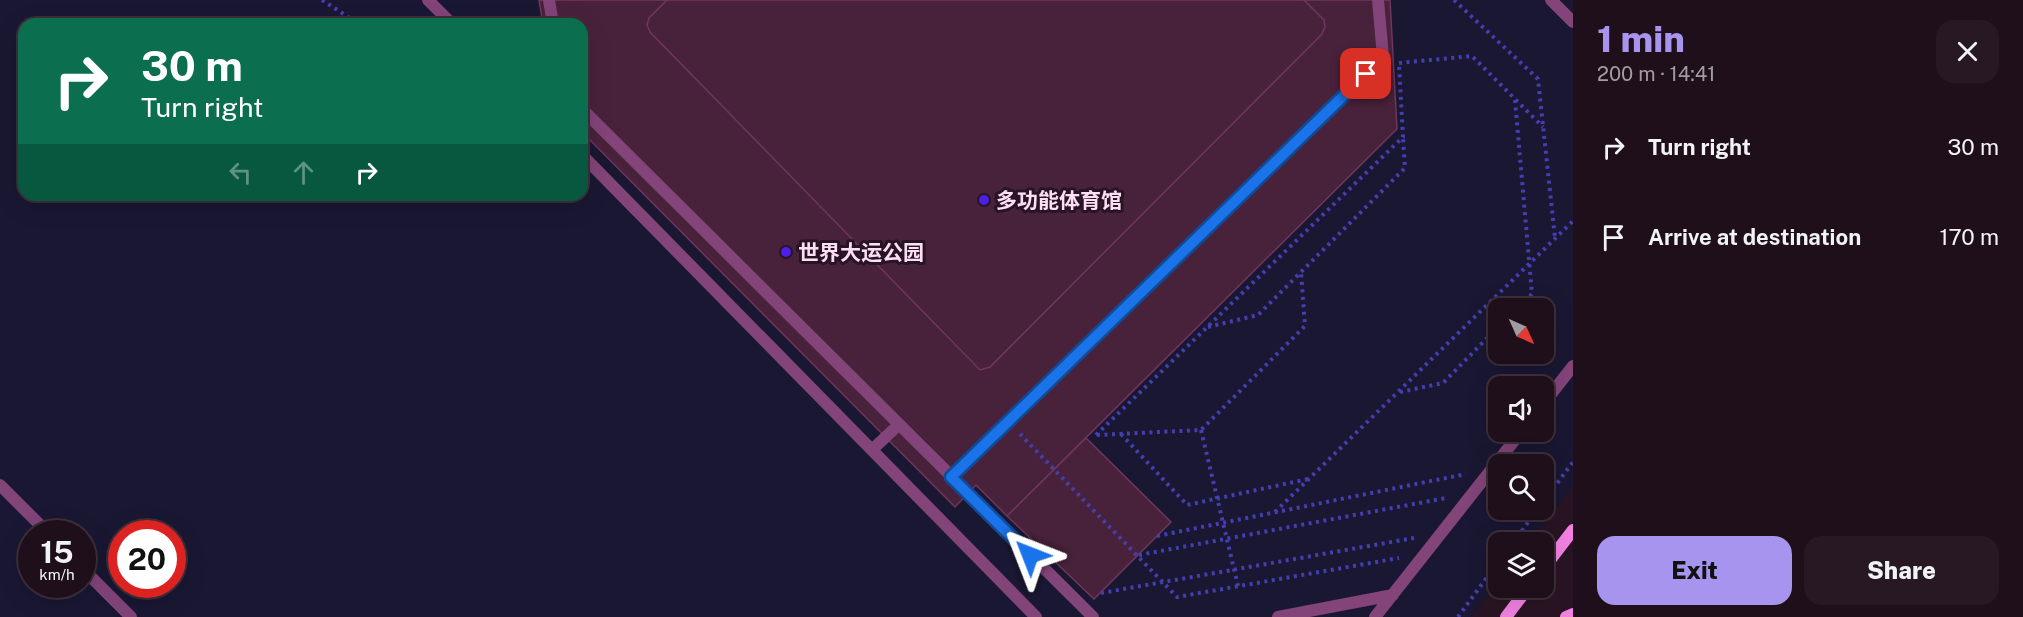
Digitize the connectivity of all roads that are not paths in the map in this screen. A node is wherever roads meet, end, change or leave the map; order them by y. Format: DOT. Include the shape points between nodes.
graph roads {
  1 [pos="428,0"];
  2 [pos="549,0"];
  3 [pos="1378,0"];
  4 [pos="1551,0"];
  5 [pos="446,18"];
  6 [pos="552,18"];
  7 [pos="1573,22"];
  8 [pos="588,115"];
  9 [pos="588,161"];
  10 [pos="1573,366"];
  11 [pos="1554,391"];
  12 [pos="892,430"];
  13 [pos="1513,442"];
  14 [pos="873,449"];
  15 [pos="951,477"];
  16 [pos="0,485"];
  17 [pos="35,520"];
  18 [pos="1573,530"];
  19 [pos="1554,555"];
  20 [pos="96,582"];
  21 [pos="1393,595"];
  22 [pos="1520,598"];
  23 [pos="1573,614"];
  24 [pos="131,617"];
  25 [pos="1036,617"];
  26 [pos="1093,617"];
  27 [pos="1278,617"];
  28 [pos="1375,617"];
  29 [pos="1506,617"];
  30 [pos="1566,617"];
  1 -- 5 [label="lane"];
  2 -- 6 [label="lane"];
  3 -- 15 [label="lane" via="1383,57"];
  4 -- 7 [label="lane"];
  8 -- 15 [label="lane"];
  9 -- 14 [label="lane"];
  10 -- 11 [label="lane"];
  12 -- 14 [label="lane"];
  13 -- 21 [label="lane"];
  14 -- 25 [label="lane"];
  15 -- 26 [label="lane"];
  16 -- 17 [label="lane"];
  18 -- 19 [label="main road"];
  20 -- 24 [label="lane"];
  21 -- 27 [label="lane"];
  21 -- 28 [label="lane"];
  22 -- 29 [label="main road"];
  23 -- 30 [label="main road"];
}
